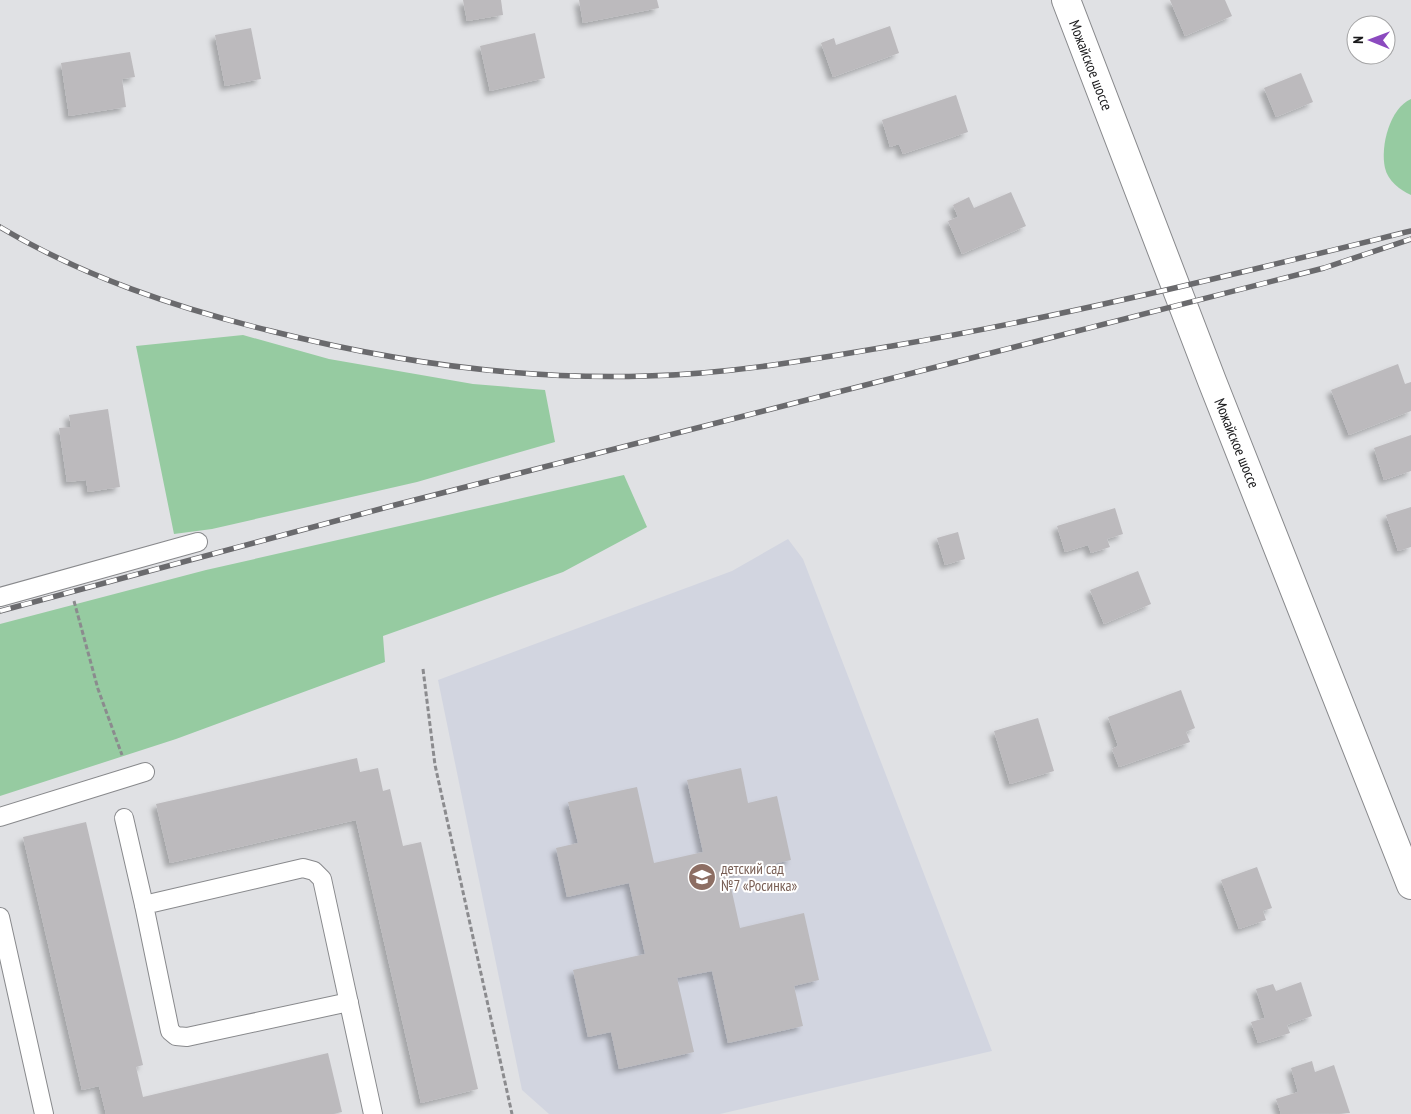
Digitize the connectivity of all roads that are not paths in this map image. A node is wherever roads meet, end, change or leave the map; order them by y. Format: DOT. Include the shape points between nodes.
graph roads {
  1 [pos="1066,0"];
  2 [pos="198,542"];
  3 [pos="0,597"];
  4 [pos="137,774"];
  5 [pos="0,817"];
  6 [pos="124,818"];
  7 [pos="1411,885"];
  8 [pos="144,905"];
  9 [pos="0,917"];
  10 [pos="349,1002"];
  11 [pos="44,1114"];
  12 [pos="373,1114"];
  1 -- 7 [label="main road, Можайское шоссе"];
  2 -- 3 [label="lane"];
  4 -- 5 [label="lane"];
  6 -- 8 [label="lane"];
  8 -- 10 [label="lane" via="302,868 314,871 322,878"];
  8 -- 10 [label="lane" via="170,1031 176,1036"];
  9 -- 11 [label="lane"];
  10 -- 12 [label="lane"];
}
